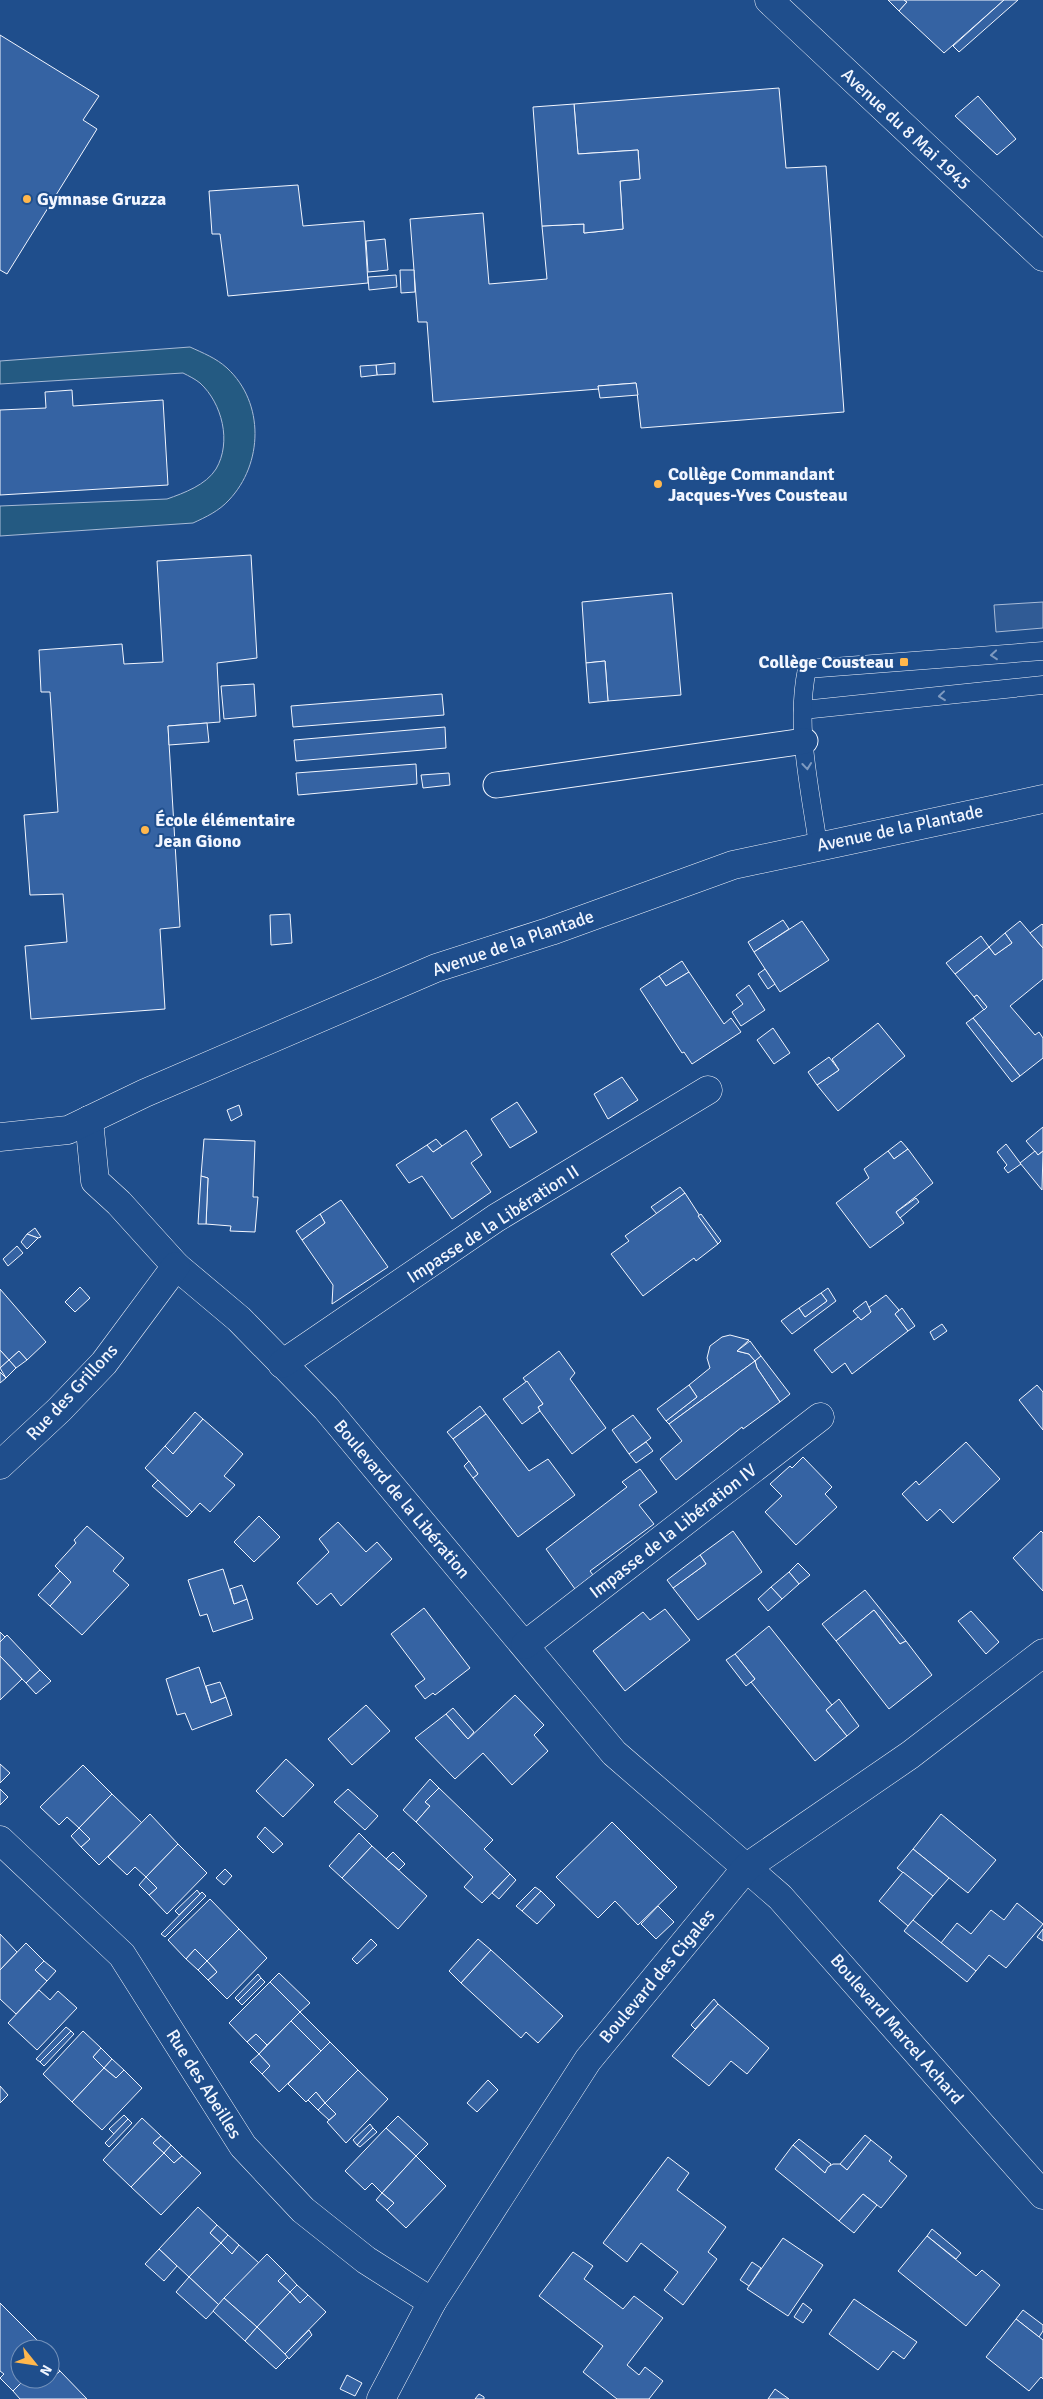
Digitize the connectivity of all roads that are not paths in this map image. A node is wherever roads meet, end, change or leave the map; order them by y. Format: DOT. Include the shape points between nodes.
graph roads {
  1 [pos="769,0"];
  2 [pos="1043,257"];
  3 [pos="1043,651"];
  4 [pos="1043,685"];
  5 [pos="803,710"];
  6 [pos="805,741"];
  7 [pos="496,785"];
  8 [pos="1043,799"];
  9 [pos="818,845"];
  10 [pos="708,1090"];
  11 [pos="89,1120"];
  12 [pos="0,1137"];
  13 [pos="176,1266"];
  14 [pos="282,1364"];
  15 [pos="820,1417"];
  16 [pos="0,1465"];
  17 [pos="525,1644"];
  18 [pos="1043,1653"];
  19 [pos="0,1840"];
  20 [pos="747,1867"];
  21 [pos="1043,2195"];
  22 [pos="432,2302"];
  23 [pos="381,2399"];
  1 -- 2 [label="street, Avenue du 8 Mai 1945"];
  3 -- 5 [label="lane, one-way" via="807,669"];
  4 -- 5 [label="lane, one-way"];
  5 -- 6 [label="lane"];
  6 -- 7 [label="street"];
  6 -- 9 [label="lane, one-way"];
  8 -- 9 [label="street, Avenue de la Plantade"];
  9 -- 11 [label="street, Avenue de la Plantade" via="733,865 551,931 436,968"];
  10 -- 14 [label="street, Impasse de la Libération II" via="496,1218"];
  11 -- 12 [label="street, Avenue de la Plantade" via="68,1130"];
  11 -- 13 [label="street, Boulevard de la Libération" via="95,1181 120,1202"];
  13 -- 14 [label="street, Boulevard de la Libération" via="239,1319"];
  13 -- 16 [label="street, Rue des Grillons" via="104,1363"];
  14 -- 17 [label="street, Boulevard de la Libération" via="326,1408"];
  15 -- 17 [label="street, Impasse de la Libération IV"];
  17 -- 20 [label="street, Boulevard de la Libération" via="614,1753"];
  18 -- 20 [label="street, Boulevard des Cigales" via="910,1755"];
  19 -- 22 [label="street, Rue des Abeilles" via="122,1955 243,2146 303,2210 366,2260"];
  20 -- 21 [label="street, Boulevard Marcel Achard" via="780,1897"];
  20 -- 22 [label="street, Boulevard des Cigales" via="588,2060"];
  22 -- 23 [label="street, Boulevard des Cigales"];
}
